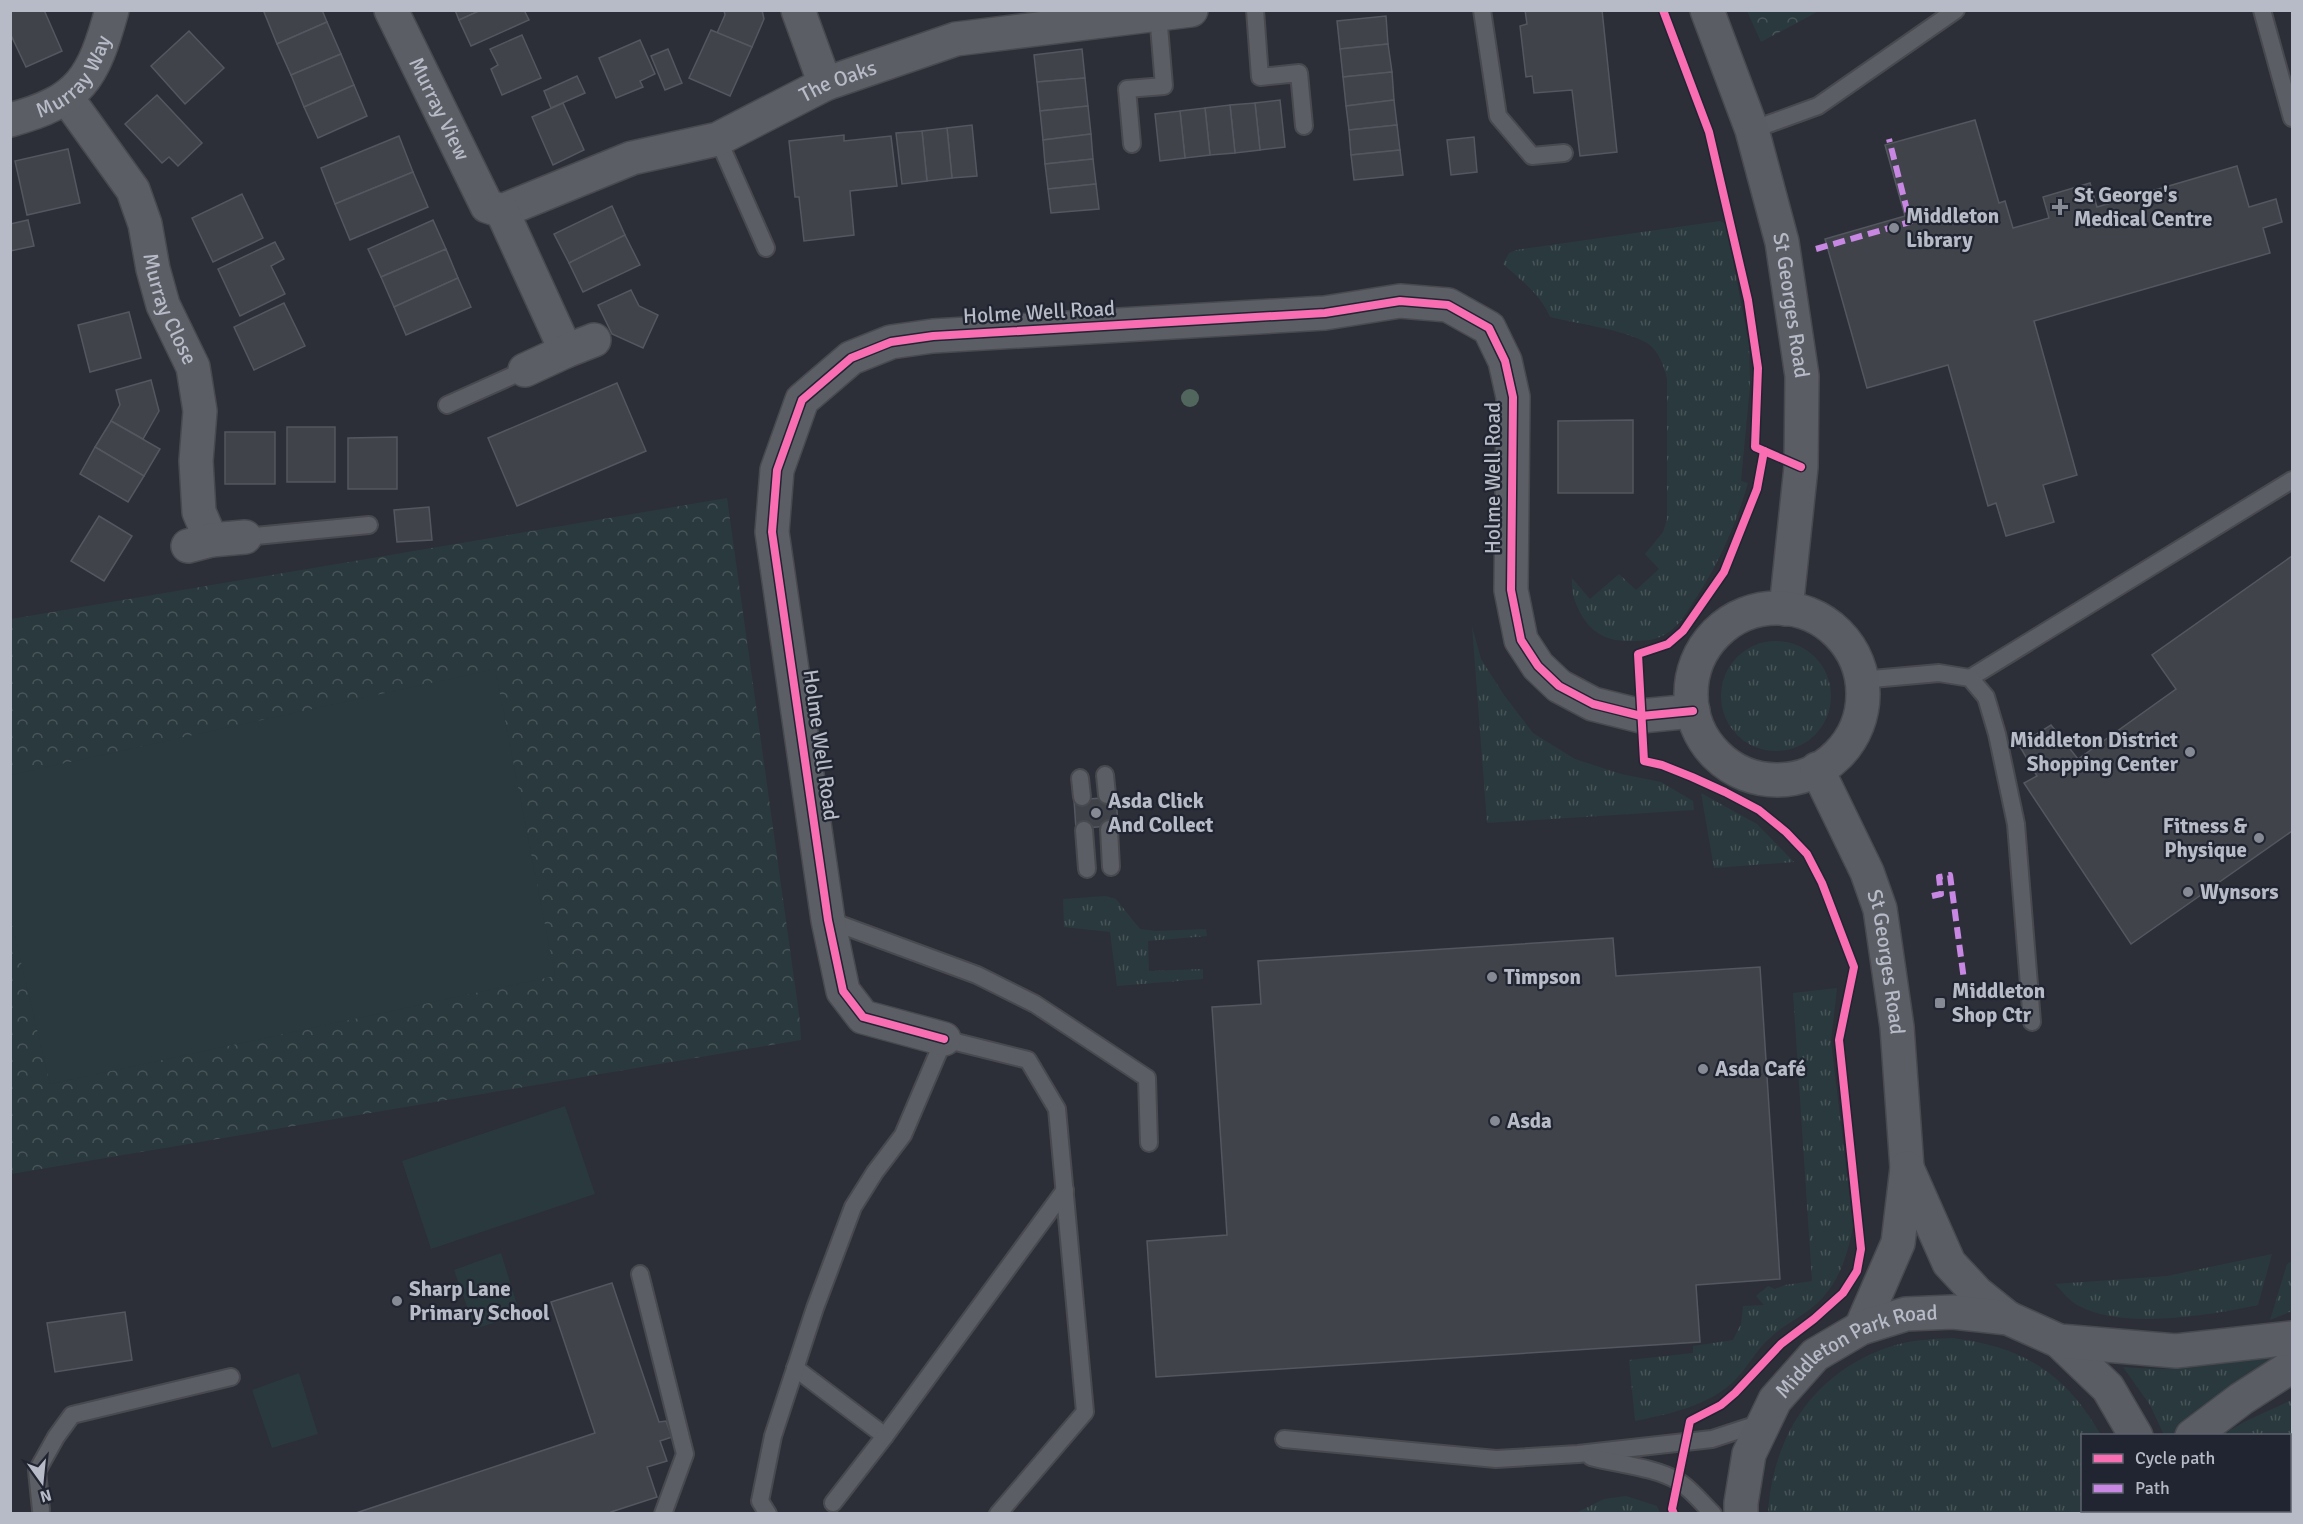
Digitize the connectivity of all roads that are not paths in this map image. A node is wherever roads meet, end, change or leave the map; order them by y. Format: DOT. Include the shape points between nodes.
graph roads {
  1 [pos="112,10"];
  2 [pos="391,10"];
  3 [pos="798,10"];
  4 [pos="1191,10"];
  5 [pos="1255,10"];
  6 [pos="1482,10"];
  7 [pos="1707,10"];
  8 [pos="1956,10"];
  9 [pos="2262,10"];
  10 [pos="1158,12"];
  11 [pos="825,84"];
  12 [pos="67,98"];
  13 [pos="2292,118"];
  14 [pos="10,120"];
  15 [pos="1304,126"];
  16 [pos="1752,130"];
  17 [pos="718,139"];
  18 [pos="1132,144"];
  19 [pos="1564,153"];
  20 [pos="494,208"];
  21 [pos="766,248"];
  22 [pos="525,370"];
  23 [pos="447,405"];
  24 [pos="2292,480"];
  25 [pos="369,525"];
  26 [pos="245,537"];
  27 [pos="1786,609"];
  28 [pos="1970,678"];
  29 [pos="1861,680"];
  30 [pos="1693,711"];
  31 [pos="1816,769"];
  32 [pos="1106,775"];
  33 [pos="1080,777"];
  34 [pos="1107,795"];
  35 [pos="1082,797"];
  36 [pos="1109,829"];
  37 [pos="1084,830"];
  38 [pos="1112,867"];
  39 [pos="1087,869"];
  40 [pos="828,920"];
  41 [pos="2032,1022"];
  42 [pos="944,1040"];
  43 [pos="1149,1143"];
  44 [pos="1907,1168"];
  45 [pos="1065,1190"];
  46 [pos="640,1274"];
  47 [pos="2008,1318"];
  48 [pos="1861,1328"];
  49 [pos="2292,1338"];
  50 [pos="2059,1341"];
  51 [pos="2292,1366"];
  52 [pos="795,1368"];
  53 [pos="231,1377"];
  54 [pos="1765,1422"];
  55 [pos="2135,1434"];
  56 [pos="2195,1434"];
  57 [pos="885,1436"];
  58 [pos="1284,1439"];
  59 [pos="1578,1454"];
  60 [pos="832,1503"];
  61 [pos="40,1512"];
  62 [pos="663,1514"];
  63 [pos="768,1514"];
  64 [pos="998,1514"];
  65 [pos="1713,1514"];
  66 [pos="1741,1514"];
  1 -- 12 [label="street, Murray Way" via="88,76"];
  2 -- 20 [label="street, Murray View"];
  3 -- 11 [label="street"];
  4 -- 10 [label="street, The Oaks"];
  5 -- 15 [label="lane" via="1260,76 1299,73"];
  6 -- 19 [label="lane" via="1498,116 1532,156"];
  7 -- 16 [label="street, St Georges Road"];
  8 -- 16 [label="lane" via="1818,106"];
  9 -- 13 [label="lane"];
  10 -- 11 [label="street, The Oaks" via="956,39"];
  10 -- 18 [label="lane" via="1164,86 1127,90"];
  11 -- 17 [label="street, The Oaks"];
  12 -- 14 [label="street, Murray Way"];
  12 -- 26 [label="street, Murray Close" via="133,190 145,224 163,305 193,367 200,411 196,461 199,543"];
  16 -- 27 [label="street, St Georges Road" via="1782,242 1802,376 1801,467"];
  17 -- 20 [label="street, The Oaks" via="632,158"];
  17 -- 21 [label="lane"];
  20 -- 22 [label="street" via="580,346"];
  22 -- 23 [label="lane"];
  24 -- 28 [label="lane"];
  25 -- 26 [label="lane"];
  27 -- 29 [label="street" via="1819,619 1837,632 1851,650"];
  27 -- 30 [label="street" via="1754,610 1732,620 1714,635 1700,654 1692,677"];
  28 -- 29 [label="lane" via="1939,674"];
  28 -- 41 [label="lane" via="1986,698 2016,824"];
  29 -- 31 [label="street" via="1861,712 1854,732 1827,764"];
  30 -- 31 [label="street" via="1707,744 1723,761 1744,773 1788,779"];
  30 -- 40 [label="street, Holme Well Road" via="1641,716 1593,704 1559,687 1538,666 1521,640 1511,590 1513,397 1505,361 1489,328 1448,305 1400,301 1325,313 933,336 891,342 851,358 802,400 777,470 772,532"];
  31 -- 44 [label="street, St Georges Road" via="1867,872 1880,909 1897,1027"];
  32 -- 34 [label="lane"];
  33 -- 35 [label="lane"];
  36 -- 38 [label="lane"];
  37 -- 39 [label="lane"];
  40 -- 42 [label="street, Holme Well Road" via="843,991 862,1017"];
  40 -- 43 [label="lane" via="977,975 1035,1004 1147,1078"];
  42 -- 45 [label="lane" via="1028,1060 1057,1109"];
  42 -- 52 [label="lane" via="903,1135 853,1207"];
  44 -- 47 [label="street, St Georges Road" via="1949,1263"];
  44 -- 48 [label="street, St Georges Road" via="1898,1243"];
  45 -- 57 [label="lane"];
  45 -- 64 [label="lane" via="1085,1412"];
  46 -- 62 [label="lane" via="685,1454"];
  47 -- 48 [label="street, Middleton Park Road" via="1953,1312 1905,1314"];
  47 -- 50 [label="street, Middleton Park Road"];
  48 -- 54 [label="street, Middleton Park Road" via="1815,1355 1775,1400"];
  49 -- 50 [label="street, Middleton Park Road" via="2176,1351"];
  50 -- 55 [label="street, Middleton Park Road" via="2108,1388"];
  51 -- 56 [label="street"];
  52 -- 57 [label="lane"];
  52 -- 63 [label="lane" via="773,1436 760,1501"];
  53 -- 61 [label="lane" via="72,1415 37,1471"];
  54 -- 59 [label="lane" via="1712,1439"];
  54 -- 66 [label="street, Middleton Park Road" via="1749,1454"];
  57 -- 60 [label="lane"];
  58 -- 59 [label="lane" via="1496,1459"];
  59 -- 65 [label="lane" via="1650,1470 1679,1481"];
}
